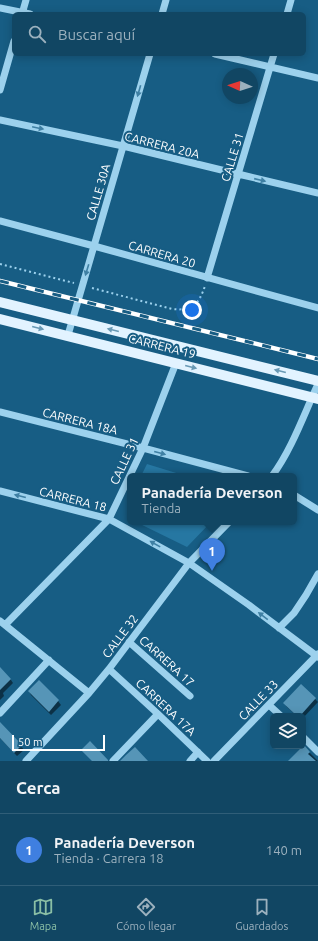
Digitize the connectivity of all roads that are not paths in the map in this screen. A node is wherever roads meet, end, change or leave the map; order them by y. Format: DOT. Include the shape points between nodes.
graph roads {
  1 [pos="26,0"];
  2 [pos="166,0"];
  3 [pos="291,0"];
  4 [pos="0,8"];
  5 [pos="18,12"];
  6 [pos="22,12"];
  7 [pos="163,12"];
  8 [pos="287,12"];
  9 [pos="12,48"];
  10 [pos="149,56"];
  11 [pos="224,56"];
  12 [pos="274,56"];
  13 [pos="271,66"];
  14 [pos="318,78"];
  15 [pos="0,90"];
  16 [pos="0,120"];
  17 [pos="123,146"];
  18 [pos="238,174"];
  19 [pos="318,193"];
  20 [pos="0,221"];
  21 [pos="94,246"];
  22 [pos="207,278"];
  23 [pos="0,302"];
  24 [pos="318,308"];
  25 [pos="0,318"];
  26 [pos="72,319"];
  27 [pos="68,336"];
  28 [pos="176,363"];
  29 [pos="318,381"];
  30 [pos="318,384"];
  31 [pos="315,398"];
  32 [pos="0,412"];
  33 [pos="143,448"];
  34 [pos="131,473"];
  35 [pos="237,473"];
  36 [pos="274,473"];
  37 [pos="127,481"];
  38 [pos="0,491"];
  39 [pos="297,497"];
  40 [pos="318,510"];
  41 [pos="109,519"];
  42 [pos="226,525"];
  43 [pos="189,563"];
  44 [pos="318,574"];
  45 [pos="2,623"];
  46 [pos="279,628"];
  47 [pos="129,642"];
  48 [pos="318,656"];
  49 [pos="49,660"];
  50 [pos="108,669"];
  51 [pos="89,693"];
  52 [pos="190,696"];
  53 [pos="269,704"];
  54 [pos="0,713"];
  55 [pos="278,713"];
  56 [pos="158,714"];
  57 [pos="306,740"];
  58 [pos="198,752"];
  59 [pos="318,752"];
  60 [pos="26,761"];
  61 [pos="113,761"];
  62 [pos="190,761"];
  63 [pos="207,761"];
  64 [pos="214,761"];
  1 -- 6 [label="street"];
  2 -- 7 [label="street"];
  3 -- 8 [label="street"];
  4 -- 5 [label="street"];
  9 -- 15 [label="street"];
  10 -- 17 [label="street, CALLE 30A, one-way"];
  11 -- 13 [label="street"];
  12 -- 13 [label="street, CALLE 31"];
  13 -- 14 [label="street"];
  13 -- 18 [label="street, CALLE 31"];
  16 -- 17 [label="street, CARRERA 20A, one-way"];
  17 -- 18 [label="street, CARRERA 20A"];
  17 -- 21 [label="street, CALLE 30A"];
  18 -- 19 [label="street, CARRERA 20A, one-way"];
  18 -- 22 [label="street, CALLE 31"];
  20 -- 21 [label="street, CARRERA 20"];
  21 -- 22 [label="street, CARRERA 20"];
  21 -- 26 [label="street, CALLE 30A, one-way"];
  22 -- 24 [label="street, CARRERA 20"];
  23 -- 26 [label="main road, CARRERA 19"];
  25 -- 27 [label="main road, CARRERA 19, one-way"];
  26 -- 27 [label="street, CALLE 30A"];
  29 -- 26 [label="main road, CARRERA 19, one-way"];
  27 -- 28 [label="main road, CARRERA 19"];
  28 -- 31 [label="main road, CARRERA 19, one-way"];
  28 -- 33 [label="street, CALLE 31"];
  30 -- 31 [label="street"];
  31 -- 36 [label="street"];
  32 -- 33 [label="street, CARRERA 18A"];
  33 -- 34 [label="street, CALLE 31"];
  33 -- 35 [label="street, CARRERA 18A, one-way"];
  37 -- 41 [label="street, CALLE 31"];
  41 -- 38 [label="street, CARRERA 18, one-way"];
  39 -- 40 [label="street"];
  43 -- 41 [label="street, CARRERA 18, one-way"];
  41 -- 45 [label="street, CALLE 31"];
  42 -- 43 [label="street, CALLE 32"];
  46 -- 43 [label="street, CARRERA 18, one-way"];
  43 -- 47 [label="street, CALLE 32"];
  44 -- 46 [label="street" via="294,613"];
  45 -- 49 [label="street"];
  46 -- 48 [label="street, CARRERA 18"];
  47 -- 50 [label="street, CALLE 32"];
  47 -- 52 [label="street, CARRERA 17"];
  48 -- 53 [label="street, CALLE 33"];
  49 -- 51 [label="street"];
  49 -- 54 [label="street"];
  50 -- 51 [label="street, CALLE 32"];
  50 -- 56 [label="street, CARRERA 17A"];
  51 -- 60 [label="street, CALLE 32"];
  53 -- 55 [label="street"];
  53 -- 64 [label="street, CALLE 33"];
  56 -- 58 [label="street, CARRERA 17A"];
  56 -- 61 [label="street"];
  57 -- 59 [label="street"];
  58 -- 62 [label="street"];
  58 -- 63 [label="street, CARRERA 17A"];
}
